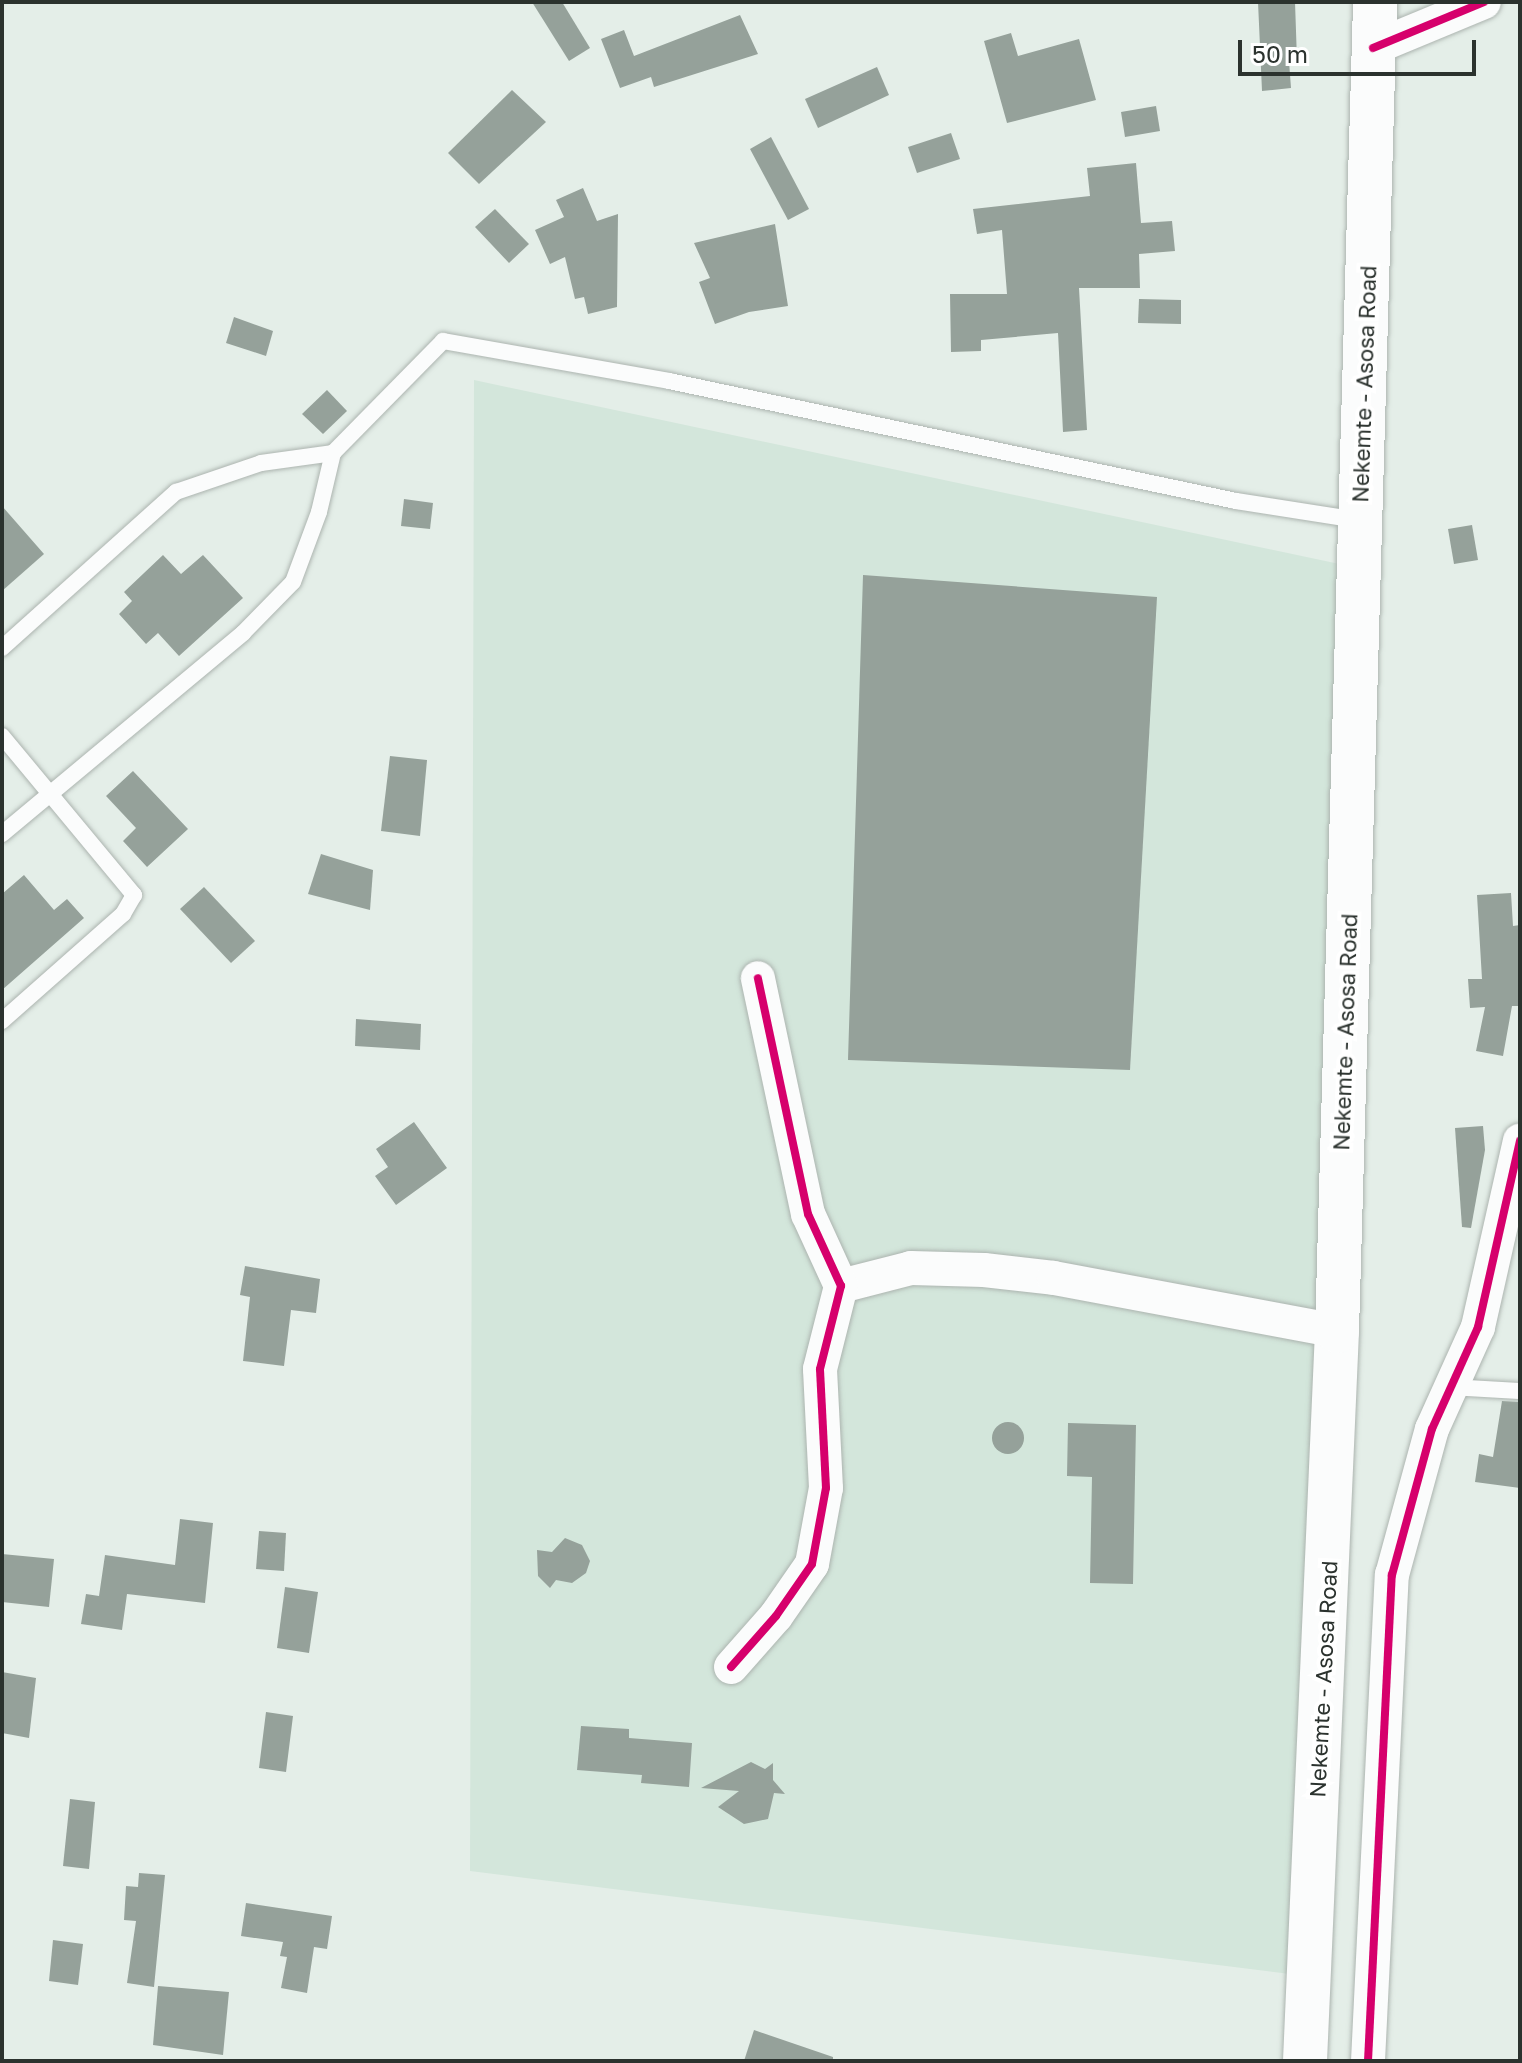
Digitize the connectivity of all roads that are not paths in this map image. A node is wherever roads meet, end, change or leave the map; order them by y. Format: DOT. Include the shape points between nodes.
graph roads {
  1 [pos="1375,2"];
  2 [pos="1484,2"];
  3 [pos="1373,48"];
  4 [pos="333,453"];
  5 [pos="1360,521"];
  6 [pos="2,648"];
  7 [pos="2,736"];
  8 [pos="49,792"];
  9 [pos="2,834"];
  10 [pos="758,978"];
  11 [pos="2,1021"];
  12 [pos="1520,1141"];
  13 [pos="841,1286"];
  14 [pos="1337,1331"];
  15 [pos="1449,1387"];
  16 [pos="1520,1391"];
  17 [pos="731,1667"];
  18 [pos="1305,2061"];
  19 [pos="1368,2061"];
  1 -- 3 [label="highway, Nekemte - Asosa Road"];
  2 -- 3 [label="street"];
  3 -- 5 [label="highway, Nekemte - Asosa Road"];
  4 -- 5 [label="lane" via="443,341 684,384 1236,501"];
  4 -- 6 [label="lane" via="261,463 176,492"];
  4 -- 8 [label="lane" via="319,512 293,582 243,633"];
  5 -- 14 [label="highway, Nekemte - Asosa Road"];
  7 -- 8 [label="lane"];
  8 -- 9 [label="lane"];
  8 -- 11 [label="lane" via="134,895 123,914"];
  10 -- 13 [label="street" via="808,1214"];
  12 -- 15 [label="street" via="1478,1327"];
  13 -- 14 [label="street" via="911,1268 984,1270 1054,1278"];
  13 -- 17 [label="street" via="820,1369 826,1488 812,1564"];
  14 -- 18 [label="highway, Nekemte - Asosa Road"];
  15 -- 16 [label="lane"];
  15 -- 19 [label="street" via="1432,1429 1392,1575"];
}
